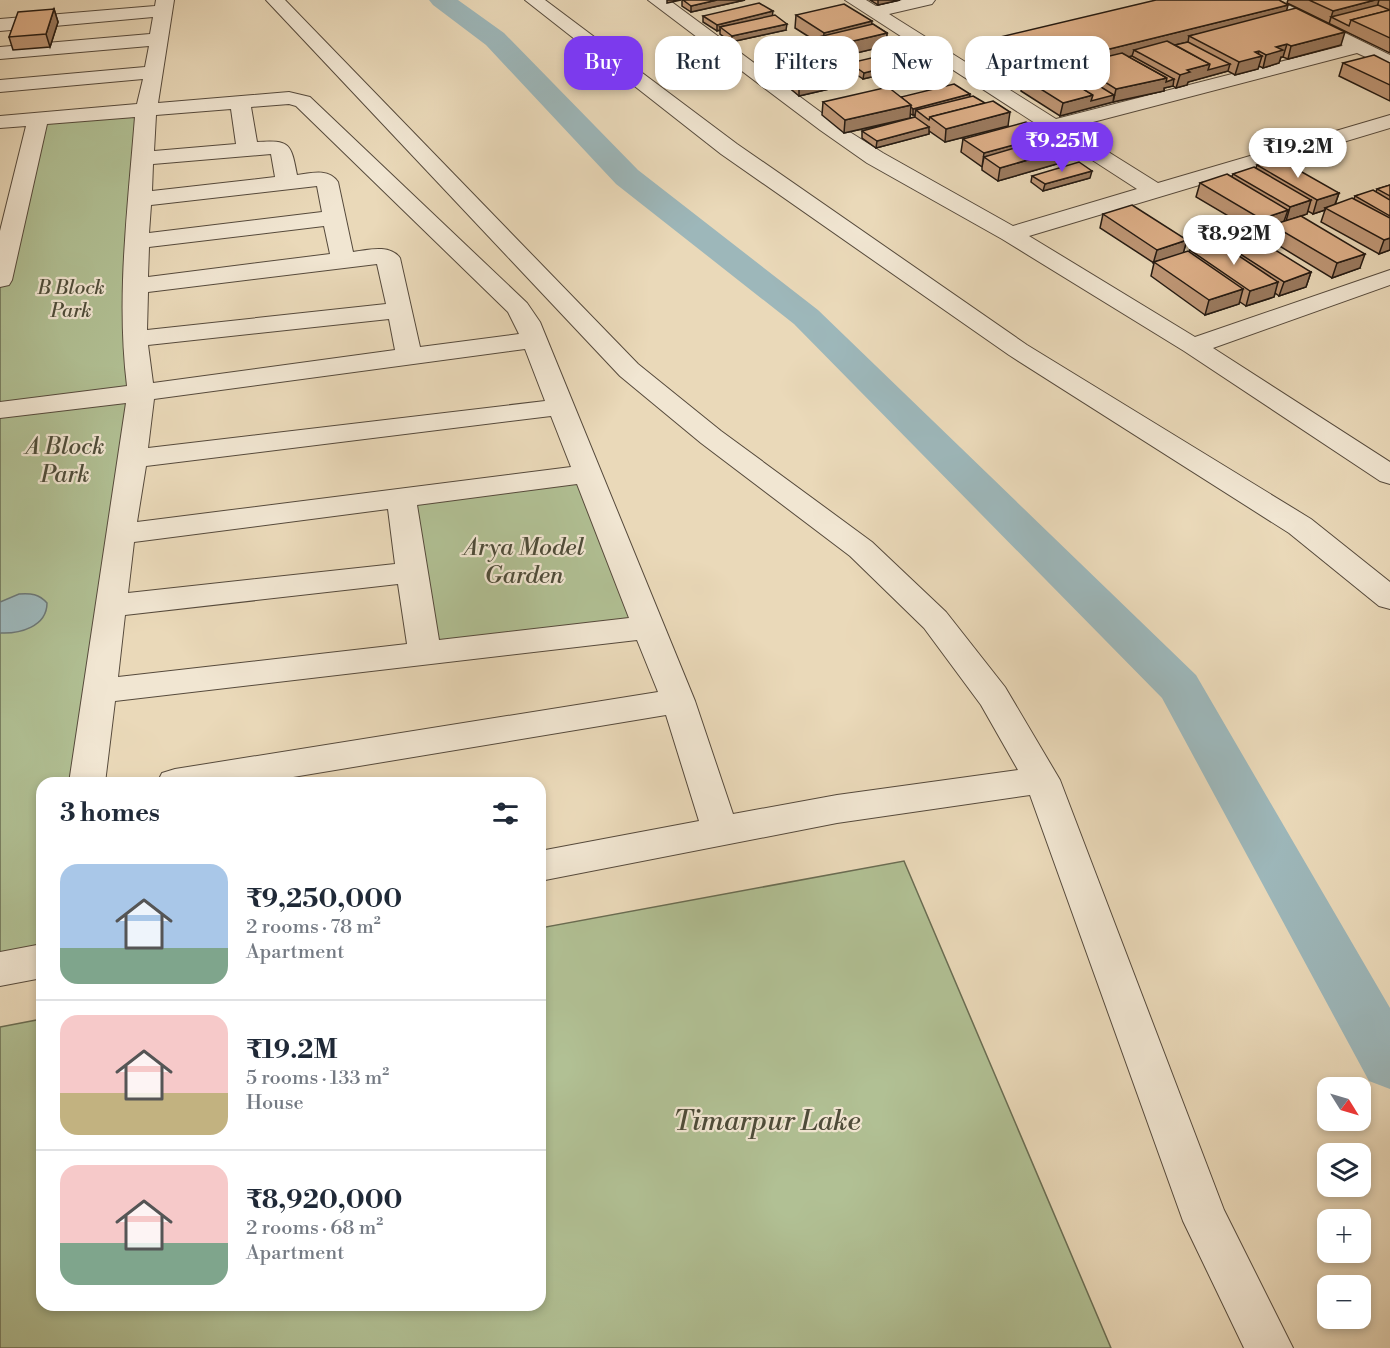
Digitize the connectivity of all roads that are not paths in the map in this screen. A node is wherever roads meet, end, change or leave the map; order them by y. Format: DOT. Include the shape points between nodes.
graph roads {
  1 [pos="275,0"];
  2 [pos="534,0"];
  3 [pos="657,0"];
  4 [pos="854,0"];
  5 [pos="927,0"];
  6 [pos="1264,0"];
  7 [pos="164,6"];
  8 [pos="873,12"];
  9 [pos="1298,16"];
  10 [pos="1275,22"];
  11 [pos="0,25"];
  12 [pos="912,36"];
  13 [pos="159,39"];
  14 [pos="1359,47"];
  15 [pos="0,53"];
  16 [pos="953,62"];
  17 [pos="1390,62"];
  18 [pos="154,72"];
  19 [pos="0,86"];
  20 [pos="1012,90"];
  21 [pos="1001,93"];
  22 [pos="240,102"];
  23 [pos="146,110"];
  24 [pos="38,119"];
  25 [pos="1390,121"];
  26 [pos="0,122"];
  27 [pos="1052,126"];
  28 [pos="247,149"];
  29 [pos="144,158"];
  30 [pos="286,182"];
  31 [pos="1155,191"];
  32 [pos="141,199"];
  33 [pos="9,207"];
  34 [pos="333,218"];
  35 [pos="1010,234"];
  36 [pos="137,240"];
  37 [pos="3,254"];
  38 [pos="343,260"];
  39 [pos="1390,277"];
  40 [pos="0,280"];
  41 [pos="136,286"];
  42 [pos="399,310"];
  43 [pos="134,339"];
  44 [pos="534,340"];
  45 [pos="1193,346"];
  46 [pos="409,354"];
  47 [pos="141,394"];
  48 [pos="561,407"];
  49 [pos="0,410"];
  50 [pos="134,459"];
  51 [pos="588,474"];
  52 [pos="1390,475"];
  53 [pos="401,498"];
  54 [pos="120,534"];
  55 [pos="411,572"];
  56 [pos="1390,598"];
  57 [pos="110,606"];
  58 [pos="649,627"];
  59 [pos="425,653"];
  60 [pos="99,692"];
  61 [pos="678,701"];
  62 [pos="88,777"];
  63 [pos="212,777"];
  64 [pos="1042,780"];
  65 [pos="721,831"];
  66 [pos="546,865"];
  67 [pos="36,962"];
  68 [pos="0,969"];
  69 [pos="1269,1348"];
  1 -- 64 [label="street" via="629,370 861,549 935,620 993,696"];
  2 -- 56 [label="street" via="729,149 1018,350 1300,526"];
  3 -- 35 [label="street" via="866,152"];
  4 -- 8 [label="street"];
  5 -- 8 [label="street"];
  6 -- 9 [label="street"];
  7 -- 11 [label="street"];
  7 -- 13 [label="street"];
  8 -- 12 [label="street"];
  9 -- 10 [label="street"];
  9 -- 14 [label="street"];
  13 -- 15 [label="street"];
  13 -- 18 [label="street"];
  14 -- 17 [label="street"];
  14 -- 27 [label="street"];
  16 -- 21 [label="street"];
  18 -- 19 [label="street"];
  18 -- 23 [label="street"];
  20 -- 21 [label="street"];
  21 -- 27 [label="street"];
  22 -- 23 [label="street"];
  22 -- 28 [label="street"];
  22 -- 44 [label="street" via="289,98 308,104 504,293 527,322"];
  23 -- 24 [label="street"];
  23 -- 29 [label="street"];
  24 -- 26 [label="street"];
  24 -- 33 [label="street" via="17,169"];
  25 -- 31 [label="street"];
  27 -- 31 [label="street"];
  28 -- 29 [label="street"];
  28 -- 30 [label="street" via="281,149"];
  29 -- 32 [label="street"];
  30 -- 32 [label="street"];
  30 -- 34 [label="street" via="326,180"];
  31 -- 35 [label="street"];
  32 -- 36 [label="street"];
  33 -- 37 [label="street"];
  34 -- 36 [label="street"];
  34 -- 38 [label="street"];
  35 -- 45 [label="street"];
  36 -- 41 [label="street"];
  37 -- 40 [label="street"];
  38 -- 41 [label="street"];
  38 -- 42 [label="street" via="388,258"];
  39 -- 45 [label="street"];
  41 -- 43 [label="street"];
  42 -- 43 [label="street"];
  42 -- 46 [label="street"];
  43 -- 47 [label="street"];
  44 -- 46 [label="street"];
  44 -- 48 [label="street"];
  45 -- 52 [label="street"];
  46 -- 47 [label="street"];
  47 -- 49 [label="street"];
  47 -- 50 [label="street"];
  48 -- 50 [label="street"];
  48 -- 51 [label="street"];
  50 -- 54 [label="street"];
  51 -- 53 [label="street"];
  51 -- 58 [label="street"];
  53 -- 54 [label="street"];
  53 -- 55 [label="street"];
  54 -- 57 [label="street"];
  55 -- 57 [label="street"];
  55 -- 59 [label="street"];
  57 -- 60 [label="street"];
  58 -- 59 [label="street"];
  58 -- 61 [label="street"];
  59 -- 60 [label="street"];
  60 -- 62 [label="street"];
  61 -- 63 [label="street"];
  61 -- 65 [label="street"];
  64 -- 65 [label="street" via="837,809"];
  64 -- 69 [label="street" via="1206,1221"];
  65 -- 66 [label="street"];
  67 -- 68 [label="street"];
}
